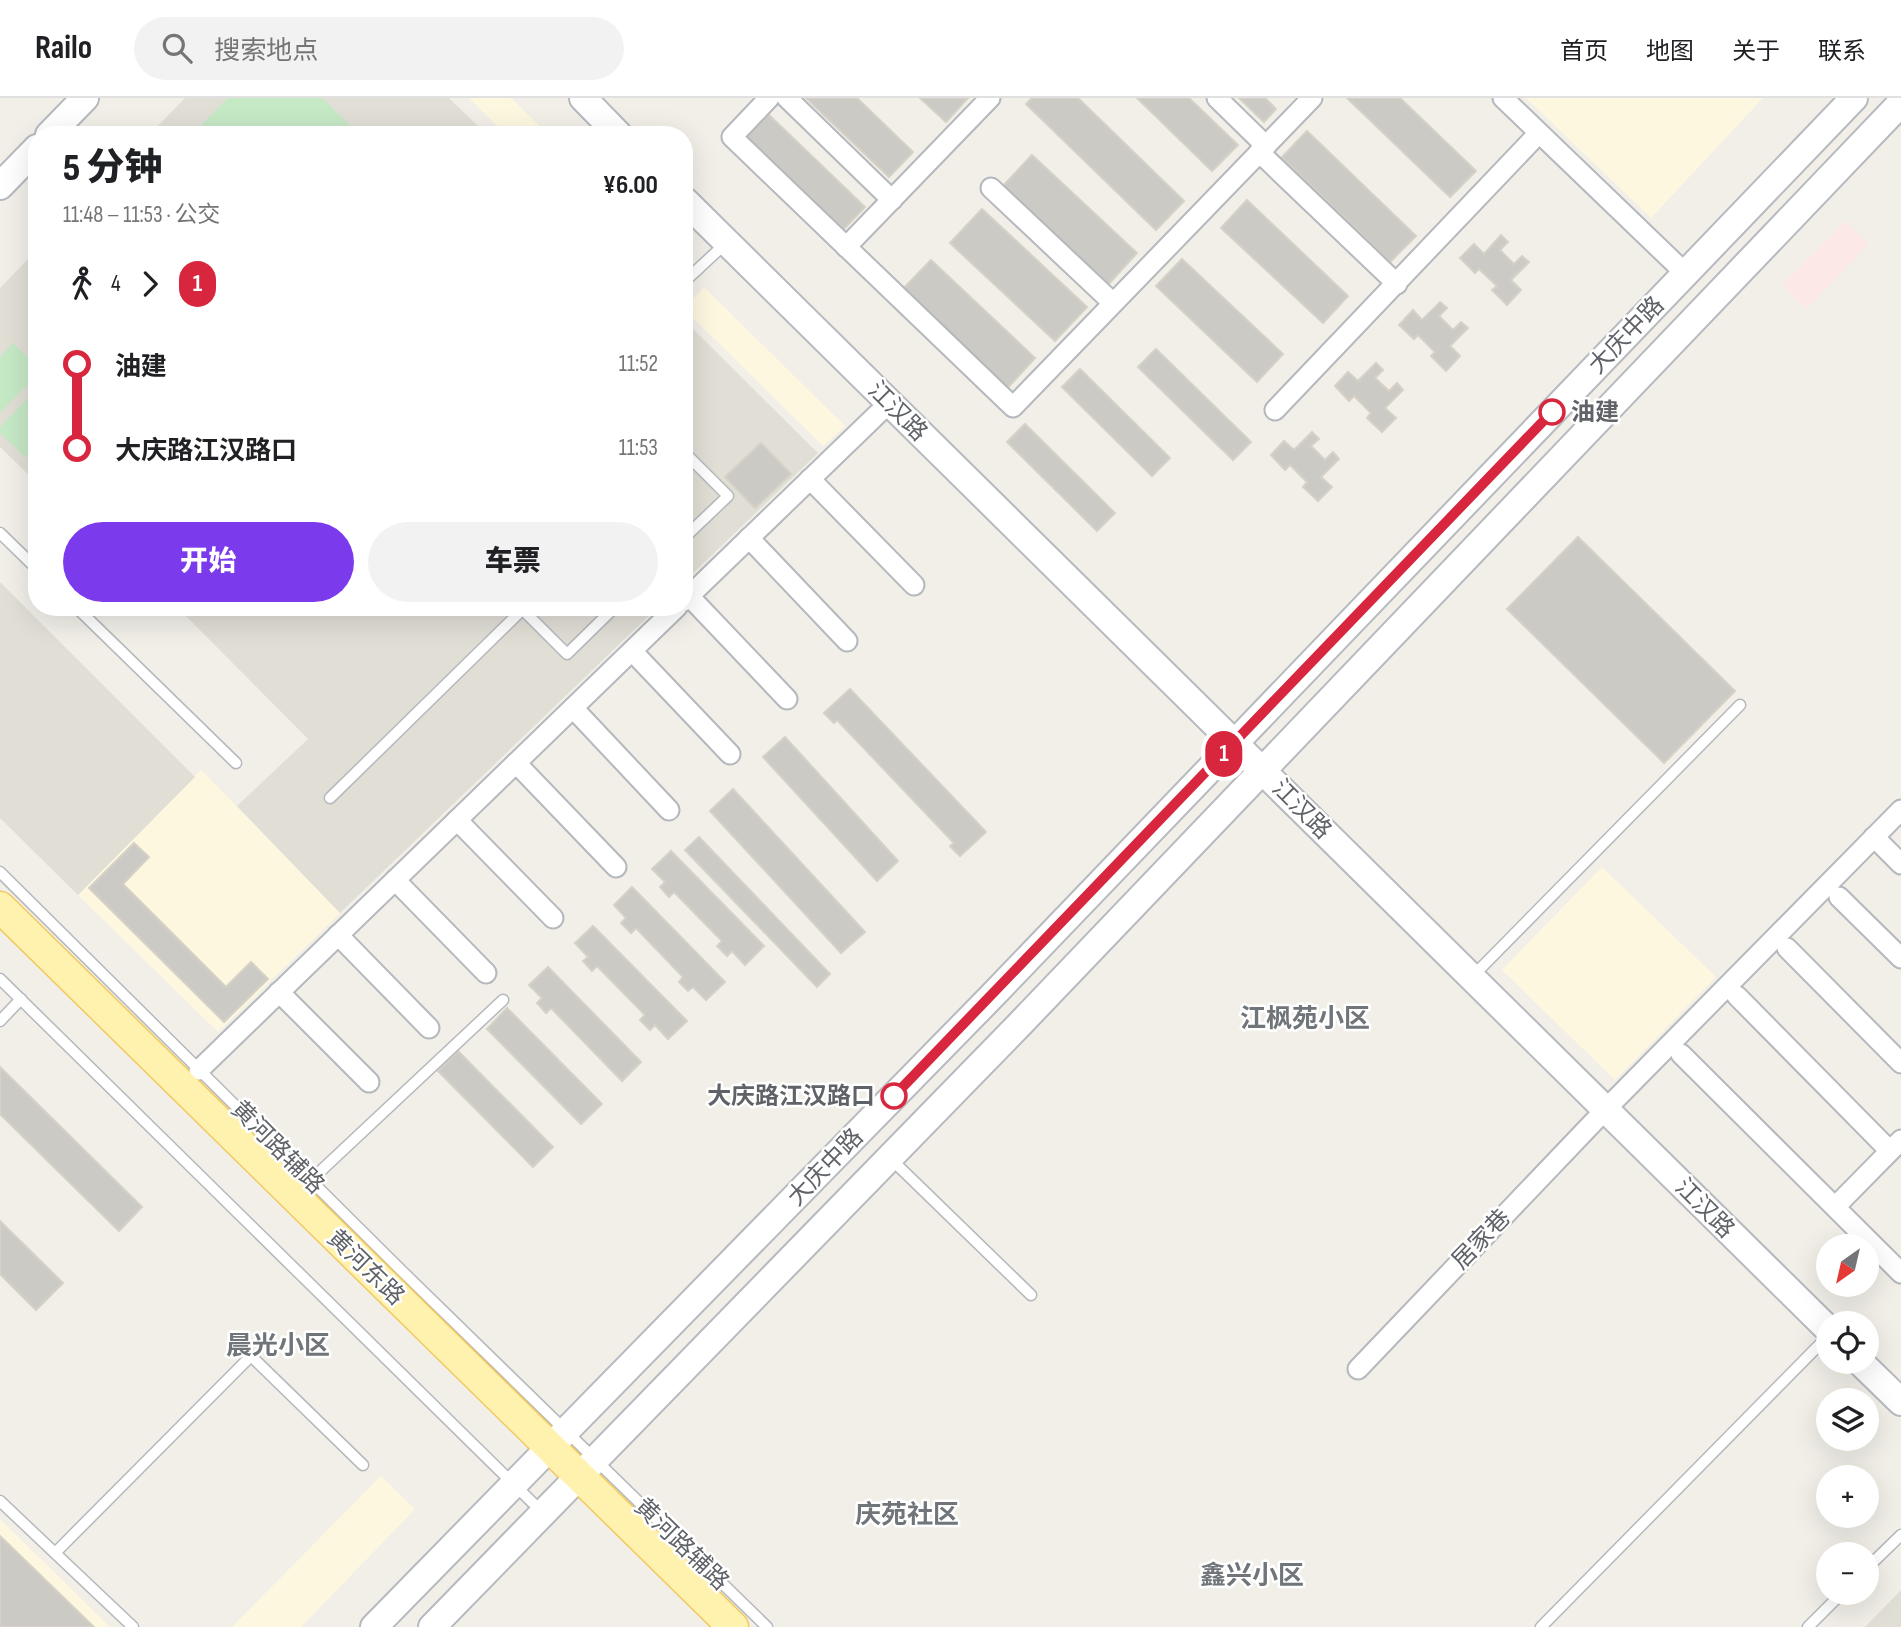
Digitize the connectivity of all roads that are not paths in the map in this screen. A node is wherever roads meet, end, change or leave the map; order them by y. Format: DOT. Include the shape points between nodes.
graph roads {
  1 [pos="85,98"];
  2 [pos="583,98"];
  3 [pos="769,98"];
  4 [pos="787,98"];
  5 [pos="990,98"];
  6 [pos="1217,98"];
  7 [pos="1312,98"];
  8 [pos="1503,98"];
  9 [pos="1854,98"];
  10 [pos="1901,103"];
  11 [pos="59,126"];
  12 [pos="610,126"];
  13 [pos="1539,133"];
  14 [pos="1263,149"];
  15 [pos="28,157"];
  16 [pos="0,186"];
  17 [pos="991,188"];
  18 [pos="892,200"];
  19 [pos="693,209"];
  20 [pos="726,242"];
  21 [pos="846,247"];
  22 [pos="693,273"];
  23 [pos="1685,274"];
  24 [pos="1397,284"];
  25 [pos="1113,303"];
  26 [pos="889,402"];
  27 [pos="1275,410"];
  28 [pos="693,461"];
  29 [pos="810,479"];
  30 [pos="693,529"];
  31 [pos="0,533"];
  32 [pos="748,538"];
  33 [pos="28,560"];
  34 [pos="914,585"];
  35 [pos="693,591"];
  36 [pos="693,610"];
  37 [pos="85,616"];
  38 [pos="513,616"];
  39 [pos="529,616"];
  40 [pos="606,616"];
  41 [pos="668,616"];
  42 [pos="847,641"];
  43 [pos="632,651"];
  44 [pos="787,699"];
  45 [pos="1740,705"];
  46 [pos="573,708"];
  47 [pos="1235,743"];
  48 [pos="730,754"];
  49 [pos="236,763"];
  50 [pos="516,763"];
  51 [pos="1262,771"];
  52 [pos="330,798"];
  53 [pos="669,810"];
  54 [pos="1901,810"];
  55 [pos="457,820"];
  56 [pos="1874,837"];
  57 [pos="1901,864"];
  58 [pos="615,867"];
  59 [pos="0,872"];
  60 [pos="395,880"];
  61 [pos="1839,897"];
  62 [pos="0,907"];
  63 [pos="553,918"];
  64 [pos="338,935"];
  65 [pos="0,936"];
  66 [pos="1787,948"];
  67 [pos="1901,958"];
  68 [pos="486,973"];
  69 [pos="1472,977"];
  70 [pos="0,979"];
  71 [pos="279,992"];
  72 [pos="1737,996"];
  73 [pos="21,999"];
  74 [pos="503,1000"];
  75 [pos="0,1021"];
  76 [pos="429,1028"];
  77 [pos="1681,1054"];
  78 [pos="1901,1063"];
  79 [pos="199,1070"];
  80 [pos="369,1082"];
  81 [pos="1605,1110"];
  82 [pos="1896,1145"];
  83 [pos="890,1157"];
  84 [pos="311,1180"];
  85 [pos="1835,1207"];
  86 [pos="1901,1273"];
  87 [pos="1031,1295"];
  88 [pos="1816,1320"];
  89 [pos="1816,1346"];
  90 [pos="1358,1369"];
  91 [pos="1874,1374"];
  92 [pos="1899,1396"];
  93 [pos="551,1447"];
  94 [pos="363,1465"];
  95 [pos="580,1475"];
  96 [pos="515,1483"];
  97 [pos="0,1501"];
  98 [pos="543,1513"];
  99 [pos="1901,1535"];
  100 [pos="55,1553"];
  101 [pos="1879,1556"];
  102 [pos="1830,1605"];
  103 [pos="133,1627"];
  104 [pos="374,1627"];
  105 [pos="432,1627"];
  106 [pos="704,1627"];
  107 [pos="733,1627"];
  108 [pos="767,1627"];
  109 [pos="1541,1627"];
  110 [pos="1808,1627"];
  1 -- 11 [label="main road"];
  2 -- 12 [label="main road"];
  3 -- 21 [label="street" via="732,137"];
  4 -- 18 [label="street"];
  5 -- 18 [label="street"];
  6 -- 14 [label="street"];
  7 -- 14 [label="street"];
  8 -- 13 [label="street"];
  9 -- 23 [label="main road, 大庆中路"];
  10 -- 51 [label="main road, 大庆中路"];
  13 -- 23 [label="street"];
  13 -- 24 [label="street"];
  14 -- 24 [label="street"];
  14 -- 25 [label="street"];
  15 -- 16 [label="main road"];
  17 -- 25 [label="street"];
  18 -- 21 [label="street"];
  19 -- 20 [label="main road, 江汉路"];
  20 -- 22 [label="lane"];
  20 -- 26 [label="main road, 江汉路"];
  21 -- 25 [label="street" via="1013,407"];
  23 -- 47 [label="main road, 大庆中路"];
  24 -- 27 [label="street"];
  26 -- 29 [label="street"];
  26 -- 47 [label="main road, 江汉路"];
  28 -- 30 [label="lane" via="727,496"];
  29 -- 32 [label="street"];
  29 -- 34 [label="street"];
  31 -- 33 [label="lane"];
  32 -- 35 [label="street"];
  32 -- 42 [label="street"];
  36 -- 44 [label="street"];
  37 -- 49 [label="lane"];
  38 -- 52 [label="lane"];
  39 -- 40 [label="lane" via="567,654"];
  41 -- 43 [label="street"];
  43 -- 46 [label="street"];
  43 -- 48 [label="street"];
  45 -- 69 [label="lane"];
  46 -- 50 [label="street"];
  46 -- 53 [label="street"];
  47 -- 51 [label="main road, 江汉路"];
  47 -- 93 [label="main road, 大庆中路"];
  50 -- 55 [label="street"];
  50 -- 58 [label="street"];
  51 -- 69 [label="main road, 江汉路"];
  51 -- 83 [label="main road, 大庆中路"];
  54 -- 56 [label="street, 居家巷"];
  55 -- 60 [label="street"];
  55 -- 63 [label="street"];
  56 -- 57 [label="street"];
  56 -- 81 [label="street, 居家巷"];
  59 -- 79 [label="lane, 黄河路辅路"];
  60 -- 64 [label="street"];
  60 -- 68 [label="street"];
  61 -- 67 [label="street"];
  62 -- 93 [label="main road, 黄河东路"];
  64 -- 71 [label="street"];
  64 -- 76 [label="street"];
  65 -- 93 [label="main road, 黄河东路"];
  66 -- 78 [label="street"];
  69 -- 81 [label="main road, 江汉路"];
  70 -- 73 [label="lane"];
  71 -- 79 [label="street"];
  71 -- 80 [label="street"];
  72 -- 82 [label="street"];
  73 -- 75 [label="lane"];
  73 -- 96 [label="lane"];
  74 -- 84 [label="lane"];
  77 -- 85 [label="street"];
  79 -- 84 [label="lane, 黄河路辅路"];
  81 -- 88 [label="main road, 江汉路"];
  81 -- 90 [label="street, 居家巷"];
  82 -- 85 [label="street"];
  83 -- 87 [label="lane"];
  83 -- 95 [label="main road, 大庆中路"];
  84 -- 93 [label="lane, 黄河路辅路"];
  85 -- 86 [label="street"];
  89 -- 109 [label="lane"];
  91 -- 92 [label="main road"];
  93 -- 95 [label="main road, 黄河东路"];
  93 -- 95 [label="lane, 黄河路辅路"];
  93 -- 96 [label="main road, 大庆中路"];
  94 -- 100 [label="lane" via="251,1356"];
  95 -- 98 [label="main road, 大庆中路"];
  95 -- 106 [label="main road, 黄河东路"];
  95 -- 107 [label="main road, 黄河东路"];
  95 -- 108 [label="lane, 黄河路辅路"];
  96 -- 98 [label="lane"];
  96 -- 104 [label="main road, 大庆中路"];
  97 -- 100 [label="lane"];
  98 -- 105 [label="main road, 大庆中路"];
  99 -- 101 [label="lane"];
  100 -- 103 [label="lane"];
  102 -- 110 [label="lane"];
}
